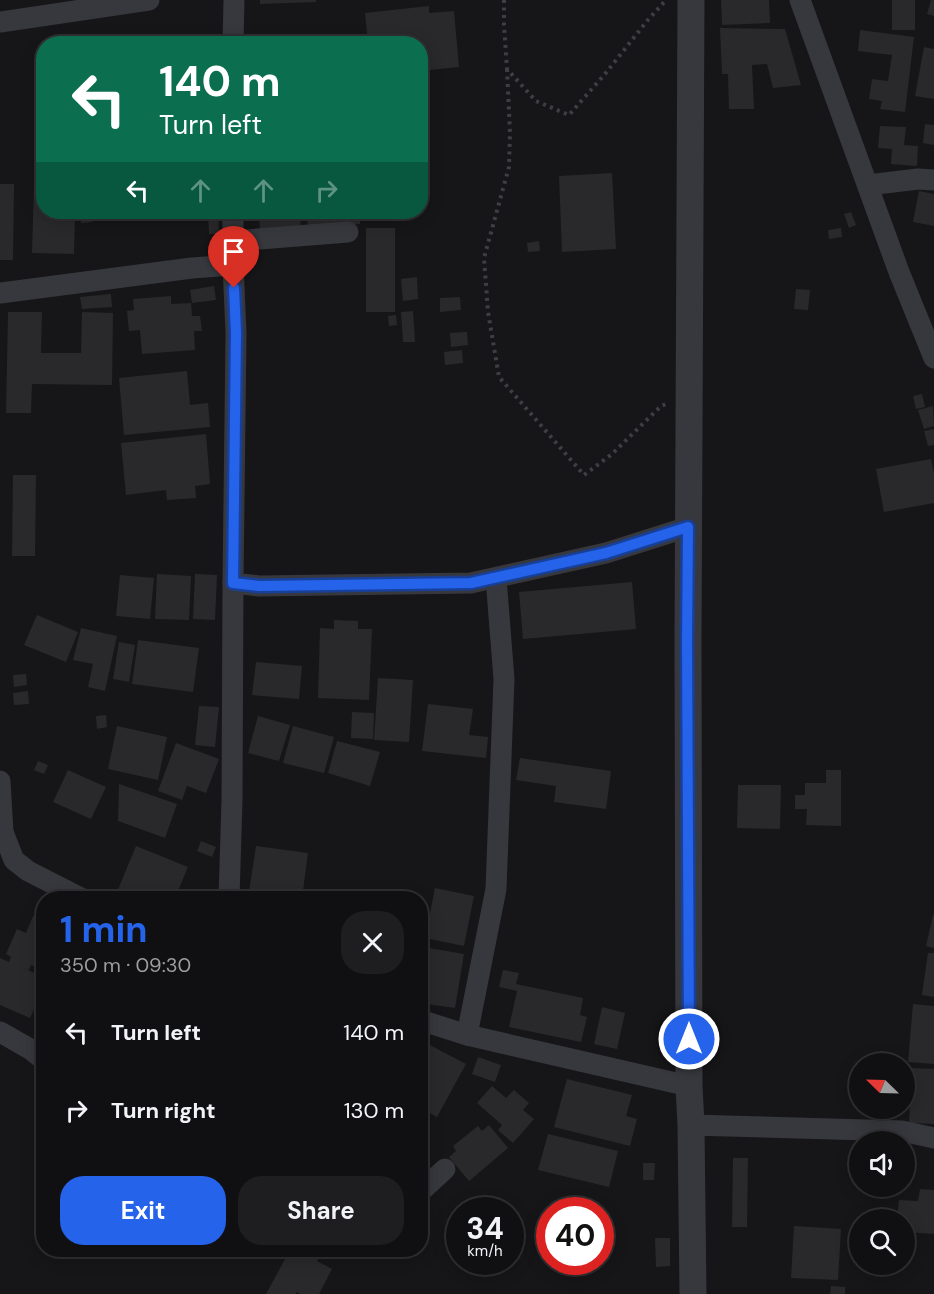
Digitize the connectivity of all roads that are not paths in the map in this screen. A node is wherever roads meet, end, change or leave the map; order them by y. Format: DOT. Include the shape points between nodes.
graph roads {
  1 [pos="149,0"];
  2 [pos="234,0"];
  3 [pos="691,0"];
  4 [pos="800,0"];
  5 [pos="0,21"];
  6 [pos="233,36"];
  7 [pos="934,180"];
  8 [pos="868,185"];
  9 [pos="233,219"];
  10 [pos="348,232"];
  11 [pos="233,242"];
  12 [pos="233,265"];
  13 [pos="0,293"];
  14 [pos="934,358"];
  15 [pos="688,527"];
  16 [pos="496,578"];
  17 [pos="233,583"];
  18 [pos="0,781"];
  19 [pos="67,891"];
  20 [pos="229,891"];
  21 [pos="428,1023"];
  22 [pos="0,1032"];
  23 [pos="467,1035"];
  24 [pos="36,1054"];
  25 [pos="689,1086"];
  26 [pos="691,1125"];
  27 [pos="934,1138"];
  28 [pos="445,1169"];
  29 [pos="428,1185"];
  30 [pos="693,1294"];
  1 -- 5 [label="street"];
  2 -- 6 [label="street"];
  3 -- 15 [label="street"];
  4 -- 8 [label="street"];
  7 -- 8 [label="street"];
  8 -- 14 [label="street"];
  9 -- 11 [label="street"];
  10 -- 11 [label="street"];
  11 -- 12 [label="street"];
  12 -- 13 [label="street"];
  12 -- 17 [label="street"];
  15 -- 16 [label="street" via="606,553"];
  15 -- 25 [label="street"];
  16 -- 17 [label="street" via="471,583"];
  16 -- 23 [label="street" via="504,679 496,889"];
  17 -- 20 [label="street"];
  18 -- 19 [label="street" via="3,832 14,860"];
  21 -- 23 [label="street"];
  22 -- 24 [label="street"];
  23 -- 25 [label="street"];
  25 -- 26 [label="street"];
  26 -- 27 [label="street" via="902,1131"];
  26 -- 30 [label="street"];
  28 -- 29 [label="street"];
}
